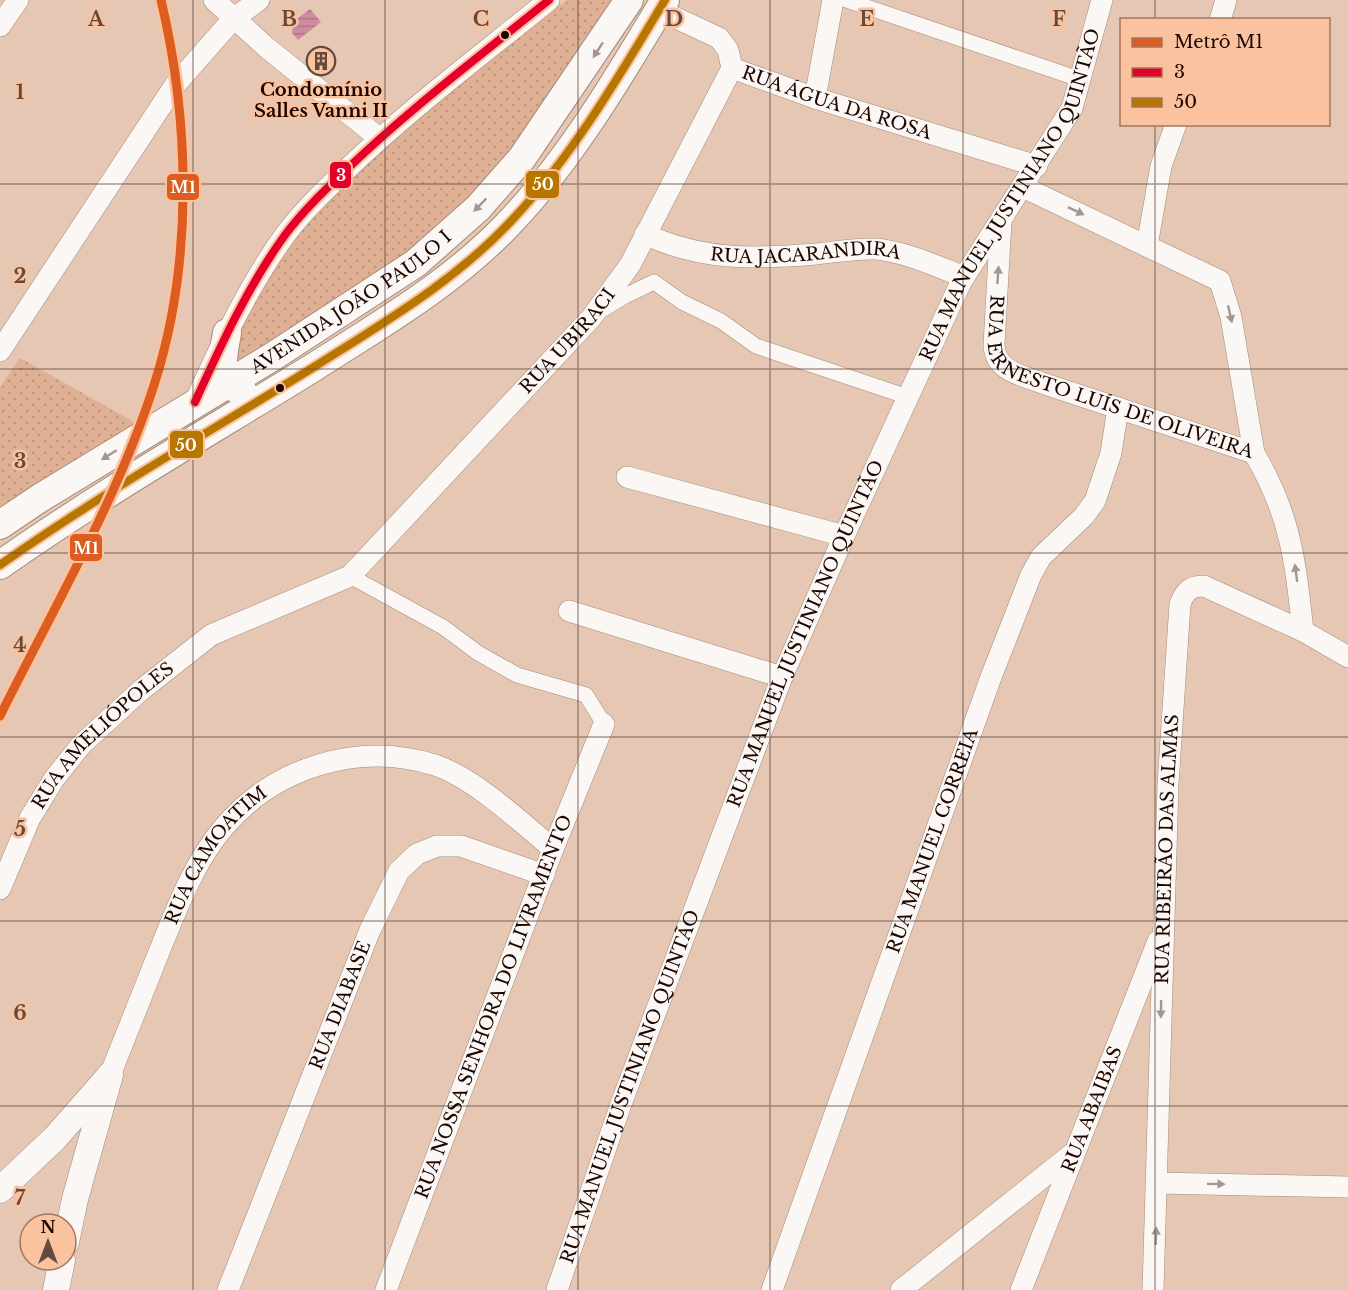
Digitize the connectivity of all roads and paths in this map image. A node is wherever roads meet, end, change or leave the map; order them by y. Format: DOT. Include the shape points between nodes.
graph roads {
  1 [pos="18,0"];
  2 [pos="214,0"];
  3 [pos="259,0"];
  4 [pos="549,0"];
  5 [pos="629,0"];
  6 [pos="833,0"];
  7 [pos="846,0"];
  8 [pos="1102,0"];
  9 [pos="1226,0"];
  10 [pos="662,5"];
  11 [pos="1221,18"];
  12 [pos="233,19"];
  13 [pos="0,26"];
  14 [pos="732,68"];
  15 [pos="1082,80"];
  16 [pos="815,98"];
  17 [pos="1175,126"];
  18 [pos="379,138"];
  19 [pos="1036,166"];
  20 [pos="1023,187"];
  21 [pos="1002,217"];
  22 [pos="645,234"];
  23 [pos="1148,246"];
  24 [pos="964,276"];
  25 [pos="591,318"];
  26 [pos="227,333"];
  27 [pos="0,351"];
  28 [pos="228,383"];
  29 [pos="269,395"];
  30 [pos="908,398"];
  31 [pos="195,402"];
  32 [pos="1118,408"];
  33 [pos="1254,453"];
  34 [pos="627,477"];
  35 [pos="0,525"];
  36 [pos="844,536"];
  37 [pos="0,565"];
  38 [pos="350,576"];
  39 [pos="569,611"];
  40 [pos="1303,631"];
  41 [pos="1348,657"];
  42 [pos="782,677"];
  43 [pos="604,724"];
  44 [pos="553,849"];
  45 [pos="544,875"];
  46 [pos="0,889"];
  47 [pos="1162,929"];
  48 [pos="110,1075"];
  49 [pos="1073,1154"];
  50 [pos="1158,1183"];
  51 [pos="1348,1187"];
  52 [pos="0,1190"];
  53 [pos="72,1212"];
  54 [pos="60,1272"];
  55 [pos="56,1290"];
  56 [pos="228,1290"];
  57 [pos="386,1290"];
  58 [pos="556,1290"];
  59 [pos="772,1290"];
  60 [pos="901,1290"];
  61 [pos="1021,1290"];
  62 [pos="1154,1290"];
  1 -- 13 [label="street"];
  2 -- 12 [label="street"];
  3 -- 12 [label="street"];
  4 -- 18 [label="street"];
  5 -- 28 [label="main road, AVENIDA JOÃO PAULO I, one-way" via="547,124 478,208 416,263"];
  6 -- 16 [label="street"];
  7 -- 15 [label="street"];
  8 -- 15 [label="street, RUA MANUEL JUSTINIANO QUINTÃO"];
  9 -- 11 [label="street"];
  10 -- 14 [label="street, RUA ÁGUA DA ROSA" via="719,39 728,50"];
  10 -- 29 [label="main road, AVENIDA JOÃO PAULO I" via="577,135 513,219 436,287"];
  12 -- 18 [label="street"];
  12 -- 27 [label="street" via="175,85"];
  14 -- 16 [label="street, RUA ÁGUA DA ROSA"];
  14 -- 22 [label="street, RUA UBIRACI"];
  15 -- 19 [label="street, RUA MANUEL JUSTINIANO QUINTÃO" via="1072,108"];
  16 -- 19 [label="street, RUA ÁGUA DA ROSA"];
  17 -- 23 [label="street" via="1161,166"];
  18 -- 26 [label="street" via="305,210 284,236"];
  19 -- 20 [label="street, RUA MANUEL JUSTINIANO QUINTÃO"];
  20 -- 21 [label="street, RUA MANUEL JUSTINIANO QUINTÃO"];
  20 -- 23 [label="street, one-way"];
  21 -- 24 [label="street, RUA MANUEL JUSTINIANO QUINTÃO"];
  32 -- 21 [label="street, RUA ERNESTO LUÍS DE OLIVEIRA, one-way" via="1007,370 998,362 994,345"];
  22 -- 24 [label="street, RUA JACARANDIRA" via="705,254 753,258 875,249"];
  22 -- 25 [label="street, RUA UBIRACI" via="625,274"];
  23 -- 33 [label="street, one-way" via="1220,281 1231,317"];
  24 -- 30 [label="street, RUA MANUEL JUSTINIANO QUINTÃO"];
  25 -- 30 [label="street" via="654,282 756,346"];
  25 -- 38 [label="street, RUA UBIRACI"];
  26 -- 28 [label="main road" via="221,369"];
  26 -- 31 [label="street"];
  28 -- 29 [label="main road" via="255,396"];
  28 -- 31 [label="main road, AVENIDA JOÃO PAULO I"];
  29 -- 37 [label="main road, AVENIDA JOÃO PAULO I"];
  30 -- 36 [label="street, RUA MANUEL JUSTINIANO QUINTÃO"];
  31 -- 35 [label="main road, AVENIDA JOÃO PAULO I, one-way"];
  32 -- 33 [label="street, RUA ERNESTO LUÍS DE OLIVEIRA"];
  32 -- 59 [label="street, RUA MANUEL CORREIA" via="1111,453 1095,501 1041,558 991,676"];
  40 -- 33 [label="street, RUA ERNESTO LUÍS DE OLIVEIRA, one-way" via="1284,514"];
  34 -- 36 [label="street"];
  36 -- 42 [label="street, RUA MANUEL JUSTINIANO QUINTÃO"];
  38 -- 43 [label="street" via="443,627 517,675 585,695"];
  38 -- 46 [label="street, RUA AMELIÓPOLES" via="211,634 140,691 81,745 54,779 30,818"];
  39 -- 42 [label="street"];
  40 -- 41 [label="street, RUA RIBEIRÃO DAS ALMAS"];
  40 -- 47 [label="street, RUA RIBEIRÃO DAS ALMAS" via="1204,586 1194,586 1183,595 1168,784"];
  42 -- 58 [label="street, RUA MANUEL JUSTINIANO QUINTÃO" via="621,1104"];
  43 -- 44 [label="street, RUA NOSSA SENHORA DO LIVRAMENTO"];
  44 -- 45 [label="street, RUA NOSSA SENHORA DO LIVRAMENTO"];
  44 -- 48 [label="street, RUA CAMOATIM" via="488,795 435,766 380,756 328,760 291,774 224,826 202,859 177,908"];
  45 -- 56 [label="street, RUA DIABASE" via="461,846 437,846 417,854 399,871 370,930"];
  45 -- 57 [label="street, RUA NOSSA SENHORA DO LIVRAMENTO"];
  47 -- 49 [label="street, RUA ABAIBAS"];
  47 -- 50 [label="street, RUA RIBEIRÃO DAS ALMAS, one-way"];
  48 -- 52 [label="street, RUA CAMOATIM" via="55,1138"];
  48 -- 53 [label="street"];
  49 -- 60 [label="street"];
  49 -- 61 [label="street, RUA ABAIBAS"];
  50 -- 51 [label="street, one-way"];
  62 -- 50 [label="street, RUA RIBEIRÃO DAS ALMAS, one-way"];
  54 -- 55 [label="street"];
}
